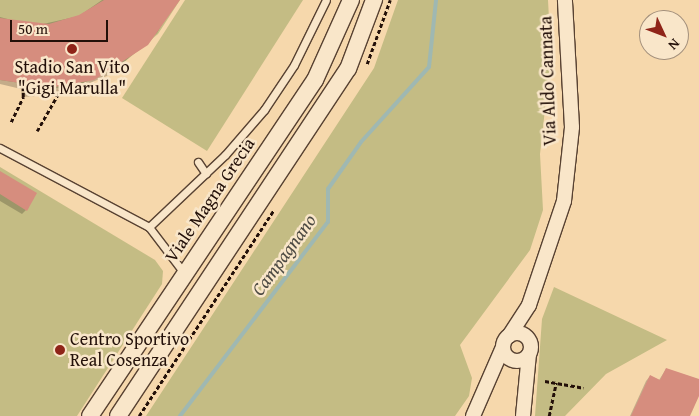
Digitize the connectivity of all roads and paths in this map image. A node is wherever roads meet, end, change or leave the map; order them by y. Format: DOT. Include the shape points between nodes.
graph roads {
  1 [pos="326,0"];
  2 [pos="351,0"];
  3 [pos="374,0"];
  4 [pos="565,0"];
  5 [pos="23,83"];
  6 [pos="61,89"];
  7 [pos="11,122"];
  8 [pos="37,131"];
  9 [pos="0,148"];
  10 [pos="198,162"];
  11 [pos="206,174"];
  12 [pos="150,227"];
  13 [pos="184,274"];
  14 [pos="528,305"];
  15 [pos="506,341"];
  16 [pos="529,347"];
  17 [pos="512,360"];
  18 [pos="494,371"];
  19 [pos="524,374"];
  20 [pos="545,381"];
  21 [pos="556,383"];
  22 [pos="583,388"];
  23 [pos="90,416"];
  24 [pos="118,416"];
  25 [pos="473,416"];
  26 [pos="523,416"];
  27 [pos="549,416"];
  1 -- 11 [label="lane" via="294,65 264,110"];
  2 -- 13 [label="street, Viale Magna Grecia" via="316,80"];
  3 -- 24 [label="street" via="348,69"];
  4 -- 14 [label="street, Via Aldo Cannata" via="572,126 564,201"];
  5 -- 7 [label="path" via="23,97"];
  6 -- 8 [label="path"];
  9 -- 12 [label="lane"];
  10 -- 11 [label="lane"];
  11 -- 12 [label="lane"];
  12 -- 13 [label="lane"];
  13 -- 23 [label="street, Viale Magna Grecia"];
  14 -- 15 [label="street, Via Aldo Cannata"];
  14 -- 16 [label="street, Via Aldo Cannata"];
  15 -- 16 [label="street" via="522,334"];
  15 -- 17 [label="street"];
  15 -- 18 [label="street, Via Aldo Cannata"];
  16 -- 17 [label="street"];
  16 -- 19 [label="street, Via Aldo Cannata"];
  17 -- 18 [label="street"];
  17 -- 19 [label="street"];
  18 -- 25 [label="street, Via Aldo Cannata"];
  19 -- 26 [label="street, Via Aldo Cannata"];
  20 -- 21 [label="path"];
  21 -- 22 [label="path"];
  21 -- 27 [label="path"];
}
